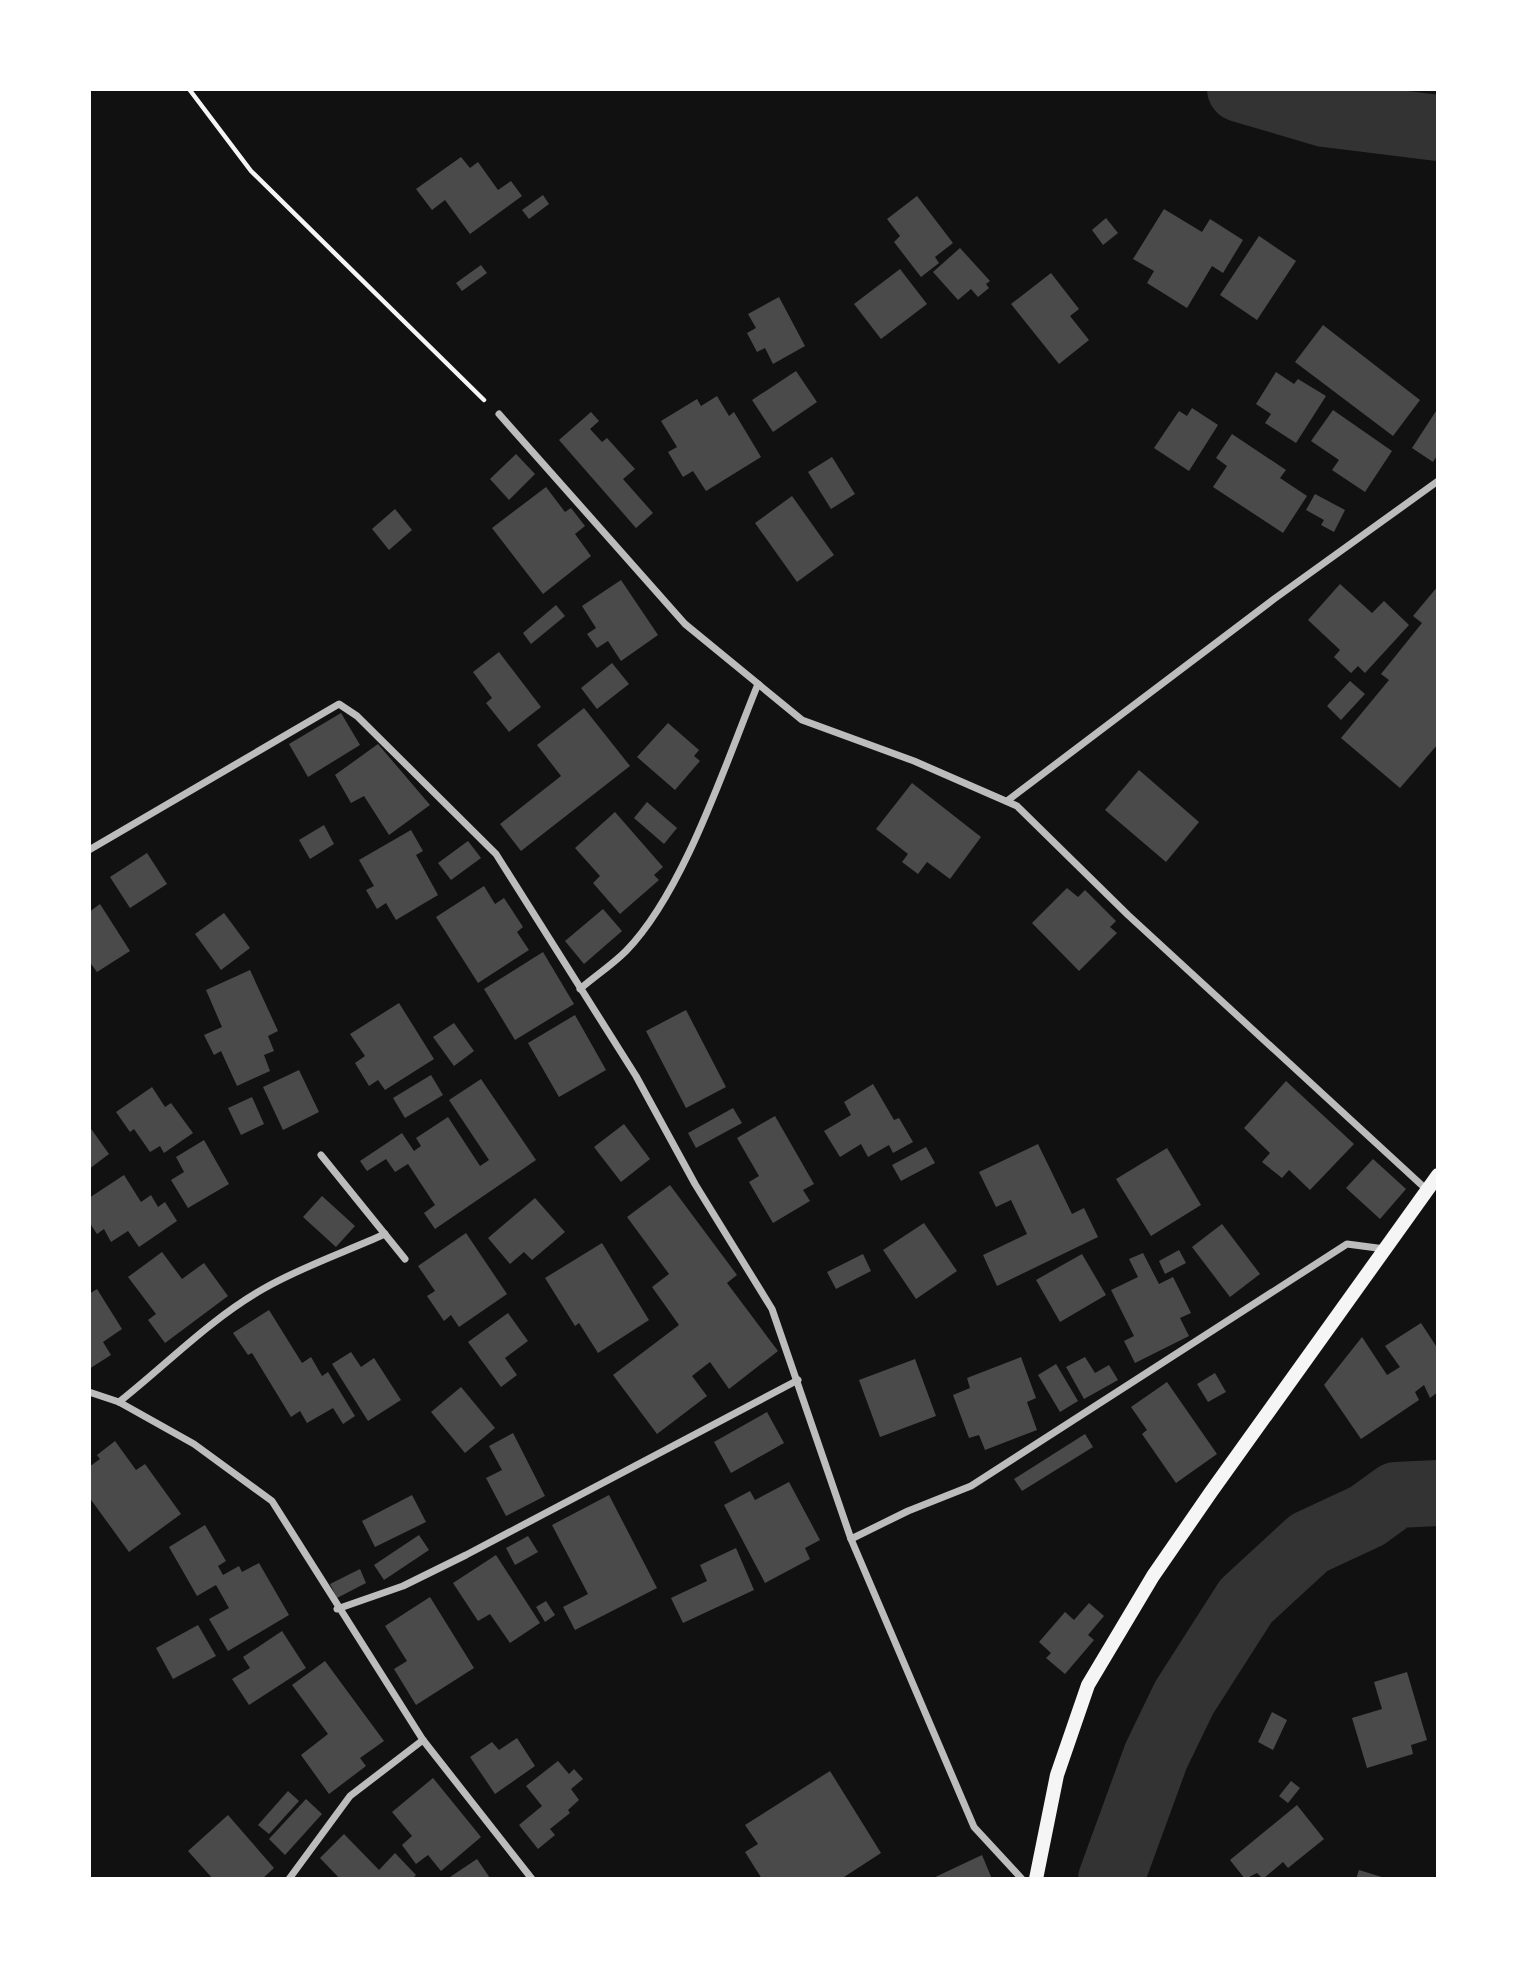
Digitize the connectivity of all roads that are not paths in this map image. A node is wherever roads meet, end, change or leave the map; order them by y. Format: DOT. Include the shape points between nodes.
graph roads {
  1 [pos="499,414"];
  2 [pos="1438,481"];
  3 [pos="758,684"];
  4 [pos="1007,801"];
  5 [pos="89,850"];
  6 [pos="580,989"];
  7 [pos="320,1154"];
  8 [pos="1438,1175"];
  9 [pos="1427,1190"];
  10 [pos="386,1234"];
  11 [pos="1386,1249"];
  12 [pos="405,1259"];
  13 [pos="798,1380"];
  14 [pos="89,1392"];
  15 [pos="119,1402"];
  16 [pos="851,1539"];
  17 [pos="337,1609"];
  18 [pos="423,1740"];
  19 [pos="289,1879"];
  20 [pos="532,1879"];
  21 [pos="1021,1879"];
  22 [pos="1036,1879"];
  1 -- 3 [label="street" via="685,624"];
  2 -- 4 [label="street"];
  3 -- 4 [label="street" via="802,720"];
  3 -- 6 [label="street" via="703,818 661,903 626,951"];
  4 -- 9 [label="street"];
  5 -- 6 [label="street" via="339,704 357,716 496,854"];
  6 -- 13 [label="street" via="772,1309"];
  7 -- 10 [label="street"];
  8 -- 9 [label="main road"];
  9 -- 11 [label="main road"];
  10 -- 12 [label="street"];
  10 -- 15 [label="street" via="263,1289 195,1335 162,1369"];
  11 -- 16 [label="street" via="1347,1244 971,1486"];
  11 -- 22 [label="main road" via="1153,1576 1088,1685 1056,1775"];
  13 -- 16 [label="street"];
  13 -- 17 [label="street" via="403,1586"];
  14 -- 15 [label="street"];
  15 -- 17 [label="street" via="194,1444 271,1501"];
  16 -- 21 [label="street" via="974,1827"];
  17 -- 18 [label="street"];
  18 -- 19 [label="street" via="350,1796"];
  18 -- 20 [label="street"];
}
